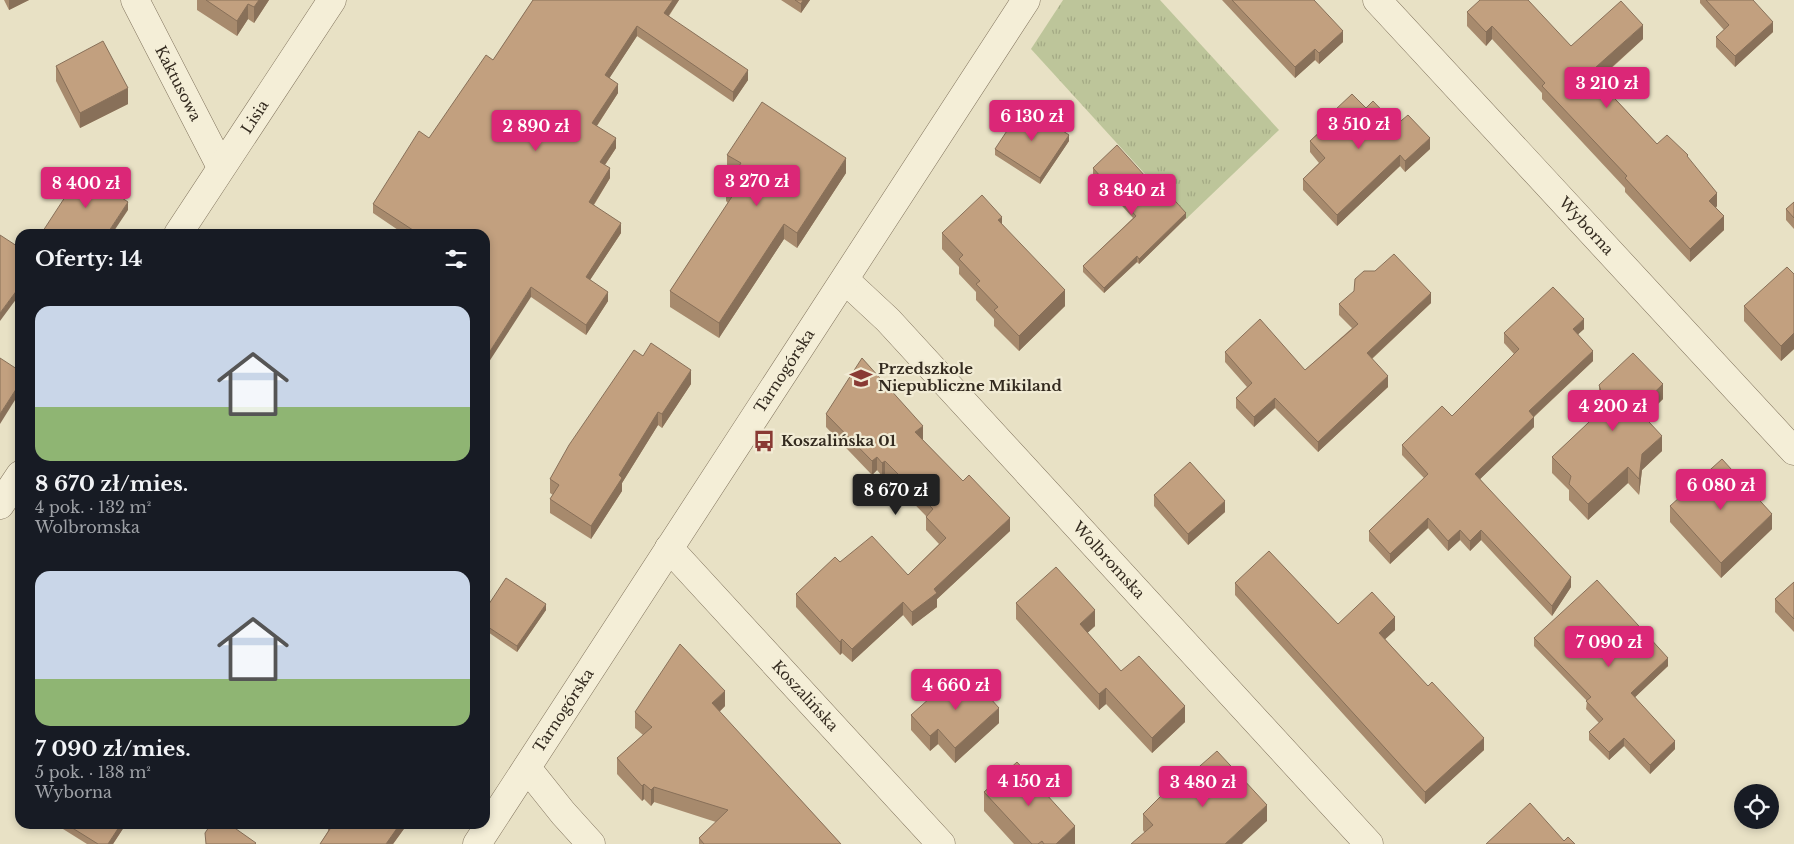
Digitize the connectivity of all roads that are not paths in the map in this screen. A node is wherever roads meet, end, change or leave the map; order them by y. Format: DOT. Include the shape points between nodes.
graph roads {
  1 [pos="135,0"];
  2 [pos="332,0"];
  3 [pos="1026,0"];
  4 [pos="1377,0"];
  5 [pos="221,167"];
  6 [pos="181,229"];
  7 [pos="845,280"];
  8 [pos="1794,451"];
  9 [pos="15,482"];
  10 [pos="0,505"];
  11 [pos="669,548"];
  12 [pos="527,768"];
  13 [pos="490,824"];
  14 [pos="487,829"];
  15 [pos="477,844"];
  16 [pos="591,844"];
  17 [pos="941,844"];
  18 [pos="1369,844"];
  1 -- 5 [label="street, Kaktusowa"];
  2 -- 5 [label="street, Lisia"];
  3 -- 7 [label="street, Tarnogórska"];
  4 -- 8 [label="street, Wyborna"];
  5 -- 6 [label="street, Lisia"];
  7 -- 11 [label="street, Tarnogórska"];
  7 -- 18 [label="street, Wolbromska" via="888,320"];
  9 -- 10 [label="street"];
  11 -- 12 [label="street, Tarnogórska"];
  11 -- 17 [label="street, Koszalińska"];
  12 -- 13 [label="street, Tarnogórska"];
  12 -- 16 [label="street"];
  14 -- 15 [label="street, Tarnogórska"];
}
